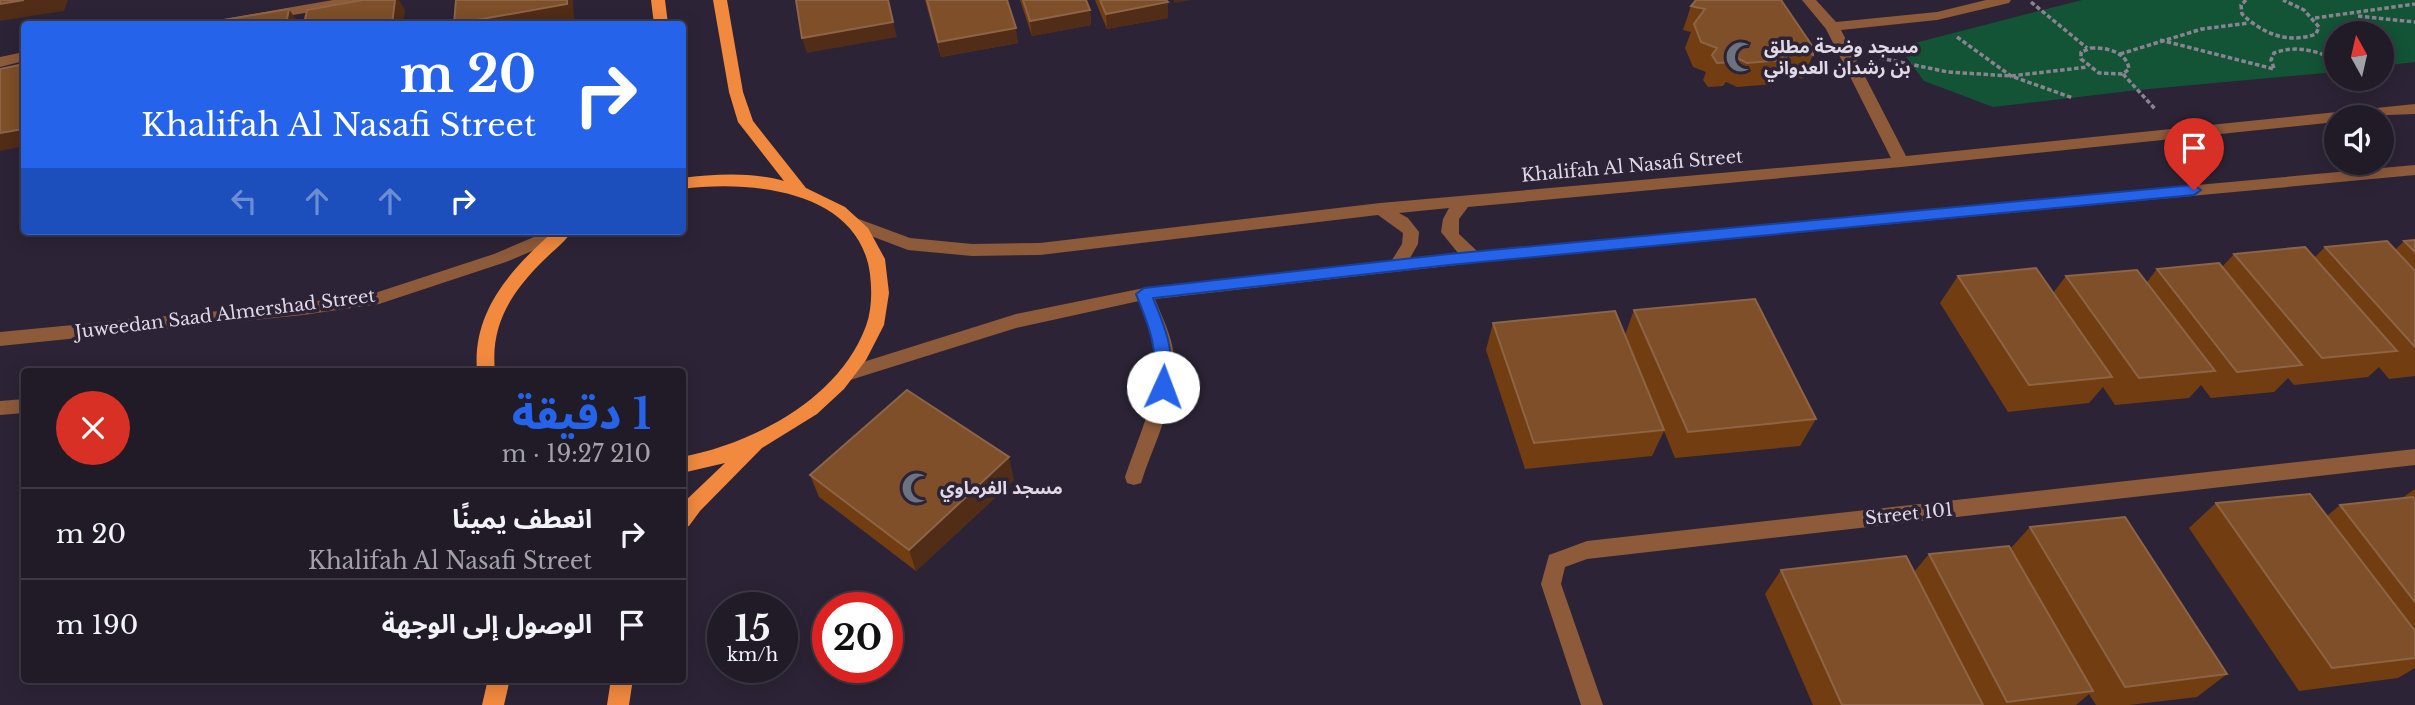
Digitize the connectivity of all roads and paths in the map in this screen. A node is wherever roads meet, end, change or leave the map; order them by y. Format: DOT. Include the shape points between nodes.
graph roads {
  1 [pos="356,0"];
  2 [pos="658,0"];
  3 [pos="720,0"];
  4 [pos="1809,0"];
  5 [pos="2004,0"];
  6 [pos="2028,0"];
  7 [pos="2246,0"];
  8 [pos="2283,0"];
  9 [pos="2415,4"];
  10 [pos="2350,15"];
  11 [pos="1937,16"];
  12 [pos="2315,18"];
  13 [pos="236,21"];
  14 [pos="661,21"];
  15 [pos="2415,22"];
  16 [pos="2249,23"];
  17 [pos="1832,27"];
  18 [pos="2292,39"];
  19 [pos="2158,40"];
  20 [pos="2087,48"];
  21 [pos="2296,48"];
  22 [pos="2120,54"];
  23 [pos="2324,56"];
  24 [pos="21,58"];
  25 [pos="0,62"];
  26 [pos="2088,67"];
  27 [pos="2123,74"];
  28 [pos="2011,76"];
  29 [pos="2073,98"];
  30 [pos="2415,109"];
  31 [pos="2177,133"];
  32 [pos="1901,162"];
  33 [pos="2415,170"];
  34 [pos="686,184"];
  35 [pos="799,189"];
  36 [pos="1464,201"];
  37 [pos="1380,209"];
  38 [pos="856,224"];
  39 [pos="555,235"];
  40 [pos="559,235"];
  41 [pos="1474,257"];
  42 [pos="1398,264"];
  43 [pos="1144,294"];
  44 [pos="0,339"];
  45 [pos="485,368"];
  46 [pos="847,374"];
  47 [pos="21,406"];
  48 [pos="0,408"];
  49 [pos="759,442"];
  50 [pos="2415,457"];
  51 [pos="686,464"];
  52 [pos="1133,477"];
  53 [pos="686,515"];
  54 [pos="498,683"];
  55 [pos="621,683"];
  56 [pos="493,705"];
  57 [pos="618,705"];
  58 [pos="1592,705"];
  1 -- 13 [label="street"];
  2 -- 14 [label="main road"];
  3 -- 35 [label="main road" via="736,92 746,122"];
  4 -- 17 [label="street"];
  5 -- 11 [label="street"];
  6 -- 20 [label="path"];
  7 -- 16 [label="path" via="2242,14"];
  8 -- 12 [label="path"];
  9 -- 10 [label="path"];
  10 -- 12 [label="path"];
  10 -- 15 [label="path"];
  11 -- 17 [label="street"];
  11 -- 28 [label="path"];
  12 -- 18 [label="path" via="2316,34"];
  16 -- 18 [label="path"];
  16 -- 19 [label="path"];
  17 -- 28 [label="path" via="1885,61"];
  17 -- 32 [label="street"];
  18 -- 21 [label="path"];
  19 -- 21 [label="path" via="2274,69 2274,53"];
  19 -- 22 [label="path"];
  20 -- 22 [label="path"];
  20 -- 26 [label="path" via="2081,59"];
  21 -- 23 [label="path"];
  22 -- 27 [label="path" via="2128,62 2129,69"];
  24 -- 25 [label="street"];
  26 -- 27 [label="path" via="2112,76"];
  26 -- 28 [label="path"];
  27 -- 31 [label="path"];
  28 -- 29 [label="path"];
  30 -- 31 [label="street, Khalifah Al Nasafi Street"];
  31 -- 32 [label="street, Khalifah Al Nasafi Street"];
  32 -- 36 [label="street, Khalifah Al Nasafi Street"];
  33 -- 41 [label="street"];
  34 -- 35 [label="main road" via="751,179"];
  35 -- 38 [label="main road" via="831,204"];
  36 -- 37 [label="street, Khalifah Al Nasafi Street"];
  36 -- 41 [label="street" via="1449,218 1448,230"];
  37 -- 38 [label="street, Khalifah Al Nasafi Street" via="1040,249 972,250 908,244"];
  37 -- 42 [label="street" via="1411,232 1410,244"];
  38 -- 46 [label="main road" via="875,256 881,293 872,333"];
  39 -- 44 [label="street, Juweedan Saad Almershad Street" via="379,298"];
  40 -- 45 [label="main road" via="522,268 494,312"];
  41 -- 42 [label="street"];
  42 -- 43 [label="street"];
  43 -- 46 [label="street" via="1016,321"];
  43 -- 52 [label="street" via="1162,341 1165,364 1163,387"];
  46 -- 49 [label="main road" via="815,407"];
  47 -- 48 [label="street"];
  49 -- 51 [label="main road"];
  49 -- 53 [label="main road"];
  50 -- 58 [label="street, Street 101" via="1587,550 1556,561 1551,584"];
  54 -- 56 [label="main road"];
  55 -- 57 [label="main road"];
}
